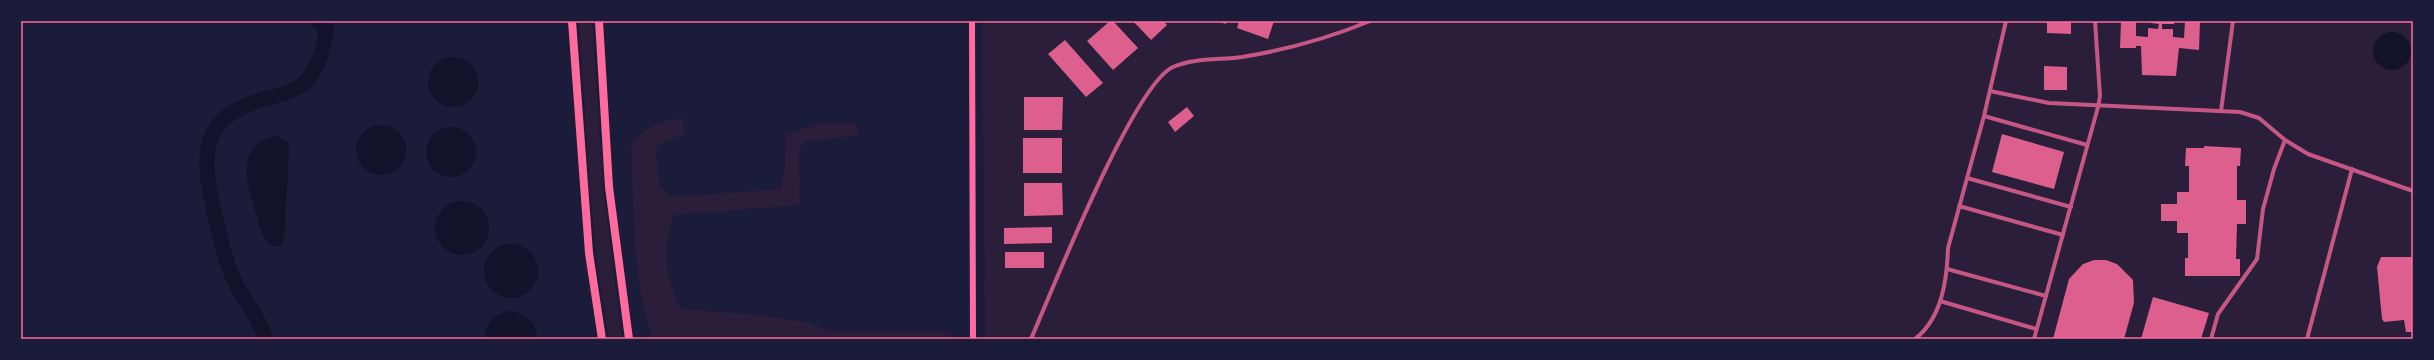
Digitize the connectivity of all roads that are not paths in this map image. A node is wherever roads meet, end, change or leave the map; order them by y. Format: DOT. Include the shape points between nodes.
graph roads {
  1 [pos="572,21"];
  2 [pos="599,21"];
  3 [pos="972,21"];
  4 [pos="1370,21"];
  5 [pos="2006,21"];
  6 [pos="2096,21"];
  7 [pos="2232,21"];
  8 [pos="1990,91"];
  9 [pos="2098,107"];
  10 [pos="2220,111"];
  11 [pos="1984,116"];
  12 [pos="2285,140"];
  13 [pos="2087,146"];
  14 [pos="2352,169"];
  15 [pos="1967,178"];
  16 [pos="2413,191"];
  17 [pos="1959,206"];
  18 [pos="2071,207"];
  19 [pos="2063,235"];
  20 [pos="1947,268"];
  21 [pos="2046,296"];
  22 [pos="1940,301"];
  23 [pos="2036,329"];
  24 [pos="602,339"];
  25 [pos="629,339"];
  26 [pos="974,339"];
  27 [pos="1031,339"];
  28 [pos="1915,339"];
  29 [pos="2034,339"];
  30 [pos="2211,339"];
  31 [pos="2307,339"];
  1 -- 24 [label="highway" via="589,253"];
  2 -- 25 [label="highway" via="609,187"];
  3 -- 26 [label="main road"];
  4 -- 27 [label="street" via="1313,41 1271,51 1187,63 1172,67 1161,76 1154,83 1124,134 1101,179"];
  5 -- 8 [label="street"];
  6 -- 9 [label="street" via="2100,96"];
  7 -- 10 [label="street"];
  8 -- 9 [label="street" via="2049,103"];
  8 -- 11 [label="street"];
  9 -- 10 [label="street"];
  9 -- 13 [label="street"];
  10 -- 12 [label="street" via="2240,112 2259,118"];
  11 -- 13 [label="street"];
  11 -- 15 [label="street"];
  12 -- 14 [label="street" via="2308,154"];
  12 -- 30 [label="street" via="2263,209 2257,259 2218,314"];
  13 -- 18 [label="street"];
  14 -- 16 [label="street"];
  14 -- 31 [label="street"];
  15 -- 17 [label="street"];
  15 -- 18 [label="street"];
  17 -- 19 [label="street"];
  17 -- 20 [label="street" via="1948,248"];
  18 -- 19 [label="street"];
  19 -- 21 [label="street"];
  20 -- 21 [label="street"];
  20 -- 22 [label="street"];
  21 -- 23 [label="street"];
  22 -- 23 [label="street"];
  22 -- 28 [label="street" via="1932,321"];
  23 -- 29 [label="street"];
}
